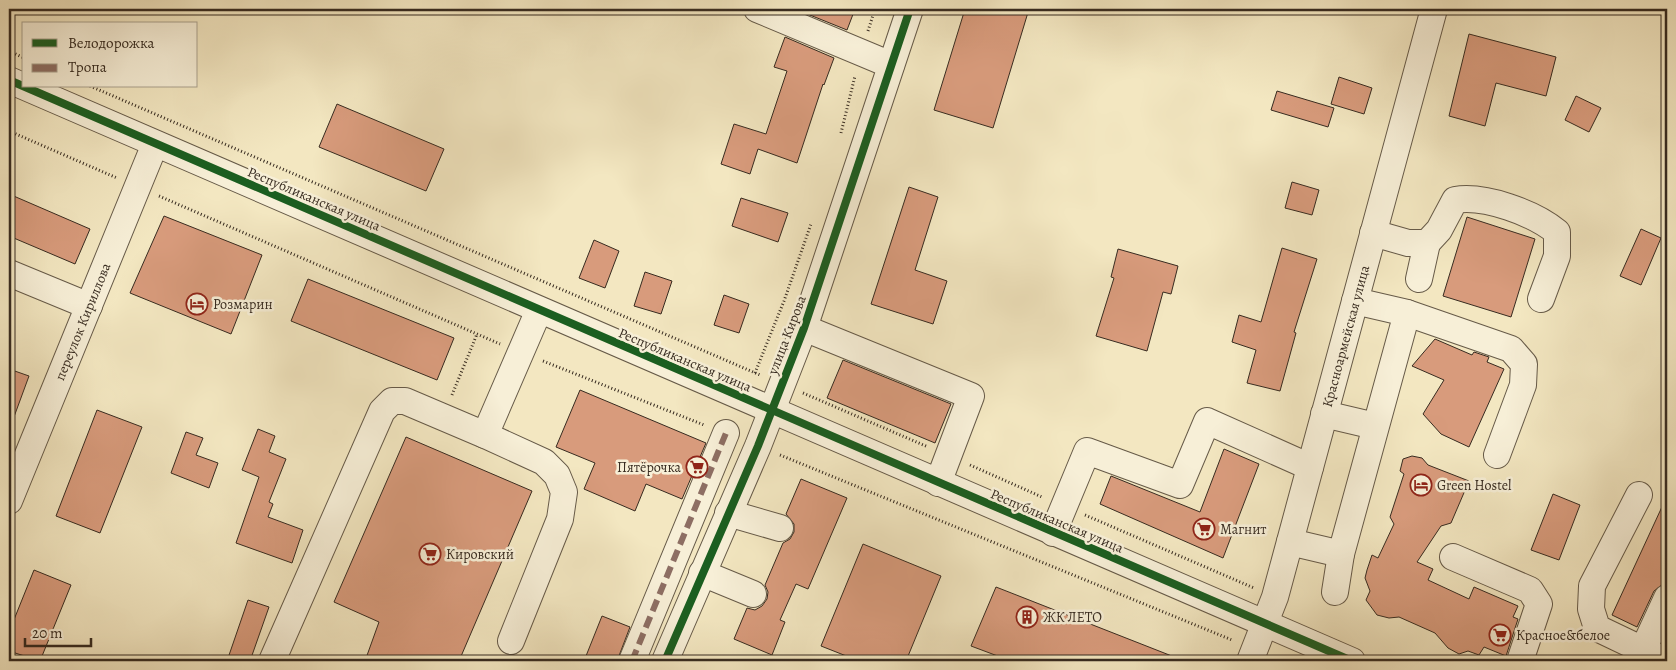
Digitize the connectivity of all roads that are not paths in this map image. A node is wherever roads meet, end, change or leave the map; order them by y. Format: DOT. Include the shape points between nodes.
graph roads {
  1 [pos="757,9"];
  2 [pos="910,9"];
  3 [pos="1434,9"];
  4 [pos="891,65"];
  5 [pos="9,80"];
  6 [pos="22,86"];
  7 [pos="27,88"];
  8 [pos="155,144"];
  9 [pos="1373,233"];
  10 [pos="1427,243"];
  11 [pos="9,273"];
  12 [pos="1419,279"];
  13 [pos="1541,300"];
  14 [pos="1355,301"];
  15 [pos="88,306"];
  16 [pos="539,310"];
  17 [pos="1406,313"];
  18 [pos="804,328"];
  19 [pos="772,411"];
  20 [pos="1324,414"];
  21 [pos="1375,426"];
  22 [pos="726,434"];
  23 [pos="485,435"];
  24 [pos="1497,455"];
  25 [pos="1310,467"];
  26 [pos="938,483"];
  27 [pos="1639,495"];
  28 [pos="9,501"];
  29 [pos="728,513"];
  30 [pos="780,528"];
  31 [pos="1053,532"];
  32 [pos="1290,542"];
  33 [pos="1341,554"];
  34 [pos="1453,557"];
  35 [pos="702,574"];
  36 [pos="1335,592"];
  37 [pos="753,594"];
  38 [pos="1667,598"];
  39 [pos="1265,625"];
  40 [pos="511,641"];
  41 [pos="1252,655"];
  42 [pos="1655,656"];
  43 [pos="272,661"];
  44 [pos="632,661"];
  45 [pos="665,661"];
  46 [pos="1352,661"];
  47 [pos="1520,661"];
  1 -- 4 [label="street"];
  2 -- 4 [label="street, улица Кирова"];
  3 -- 9 [label="street, Красноармейская улица"];
  4 -- 18 [label="street, улица Кирова"];
  5 -- 6 [label="street, Республиканская улица"];
  7 -- 8 [label="street, Республиканская улица"];
  8 -- 15 [label="street, переулок Кириллова"];
  8 -- 16 [label="street, Республиканская улица"];
  9 -- 10 [label="street" via="1408,243"];
  9 -- 14 [label="street, Красноармейская улица"];
  10 -- 12 [label="street"];
  10 -- 13 [label="street" via="1439,230 1455,200 1470,198 1544,220 1557,232 1557,256"];
  11 -- 15 [label="street"];
  14 -- 17 [label="street"];
  14 -- 20 [label="street, Красноармейская улица"];
  15 -- 28 [label="street, переулок Кириллова"];
  16 -- 19 [label="street, Республиканская улица"];
  16 -- 23 [label="street"];
  17 -- 21 [label="street"];
  17 -- 24 [label="street" via="1511,349 1524,364 1523,386"];
  18 -- 19 [label="street, улица Кирова"];
  18 -- 26 [label="street" via="971,396"];
  19 -- 26 [label="street, Республиканская улица"];
  19 -- 29 [label="street, улица Кирова"];
  20 -- 21 [label="street"];
  20 -- 25 [label="street, Красноармейская улица"];
  21 -- 33 [label="street"];
  22 -- 44 [label="street"];
  23 -- 40 [label="street" via="519,442 557,475 564,492 560,519"];
  23 -- 43 [label="street" via="405,401 392,401 382,411"];
  25 -- 31 [label="street" via="1207,421 1180,485 1087,450"];
  25 -- 32 [label="street, Красноармейская улица"];
  26 -- 31 [label="street, Республиканская улица"];
  27 -- 42 [label="street" via="1592,586 1592,609 1597,628"];
  29 -- 30 [label="street"];
  29 -- 35 [label="street, улица Кирова"];
  31 -- 39 [label="street, Республиканская улица"];
  32 -- 33 [label="street"];
  32 -- 39 [label="street, Красноармейская улица"];
  33 -- 36 [label="street"];
  34 -- 47 [label="street" via="1530,590 1539,604"];
  35 -- 37 [label="street"];
  35 -- 45 [label="street, улица Кирова"];
  38 -- 42 [label="street"];
  39 -- 41 [label="street, Красноармейская улица"];
  39 -- 46 [label="street, Республиканская улица"];
}
